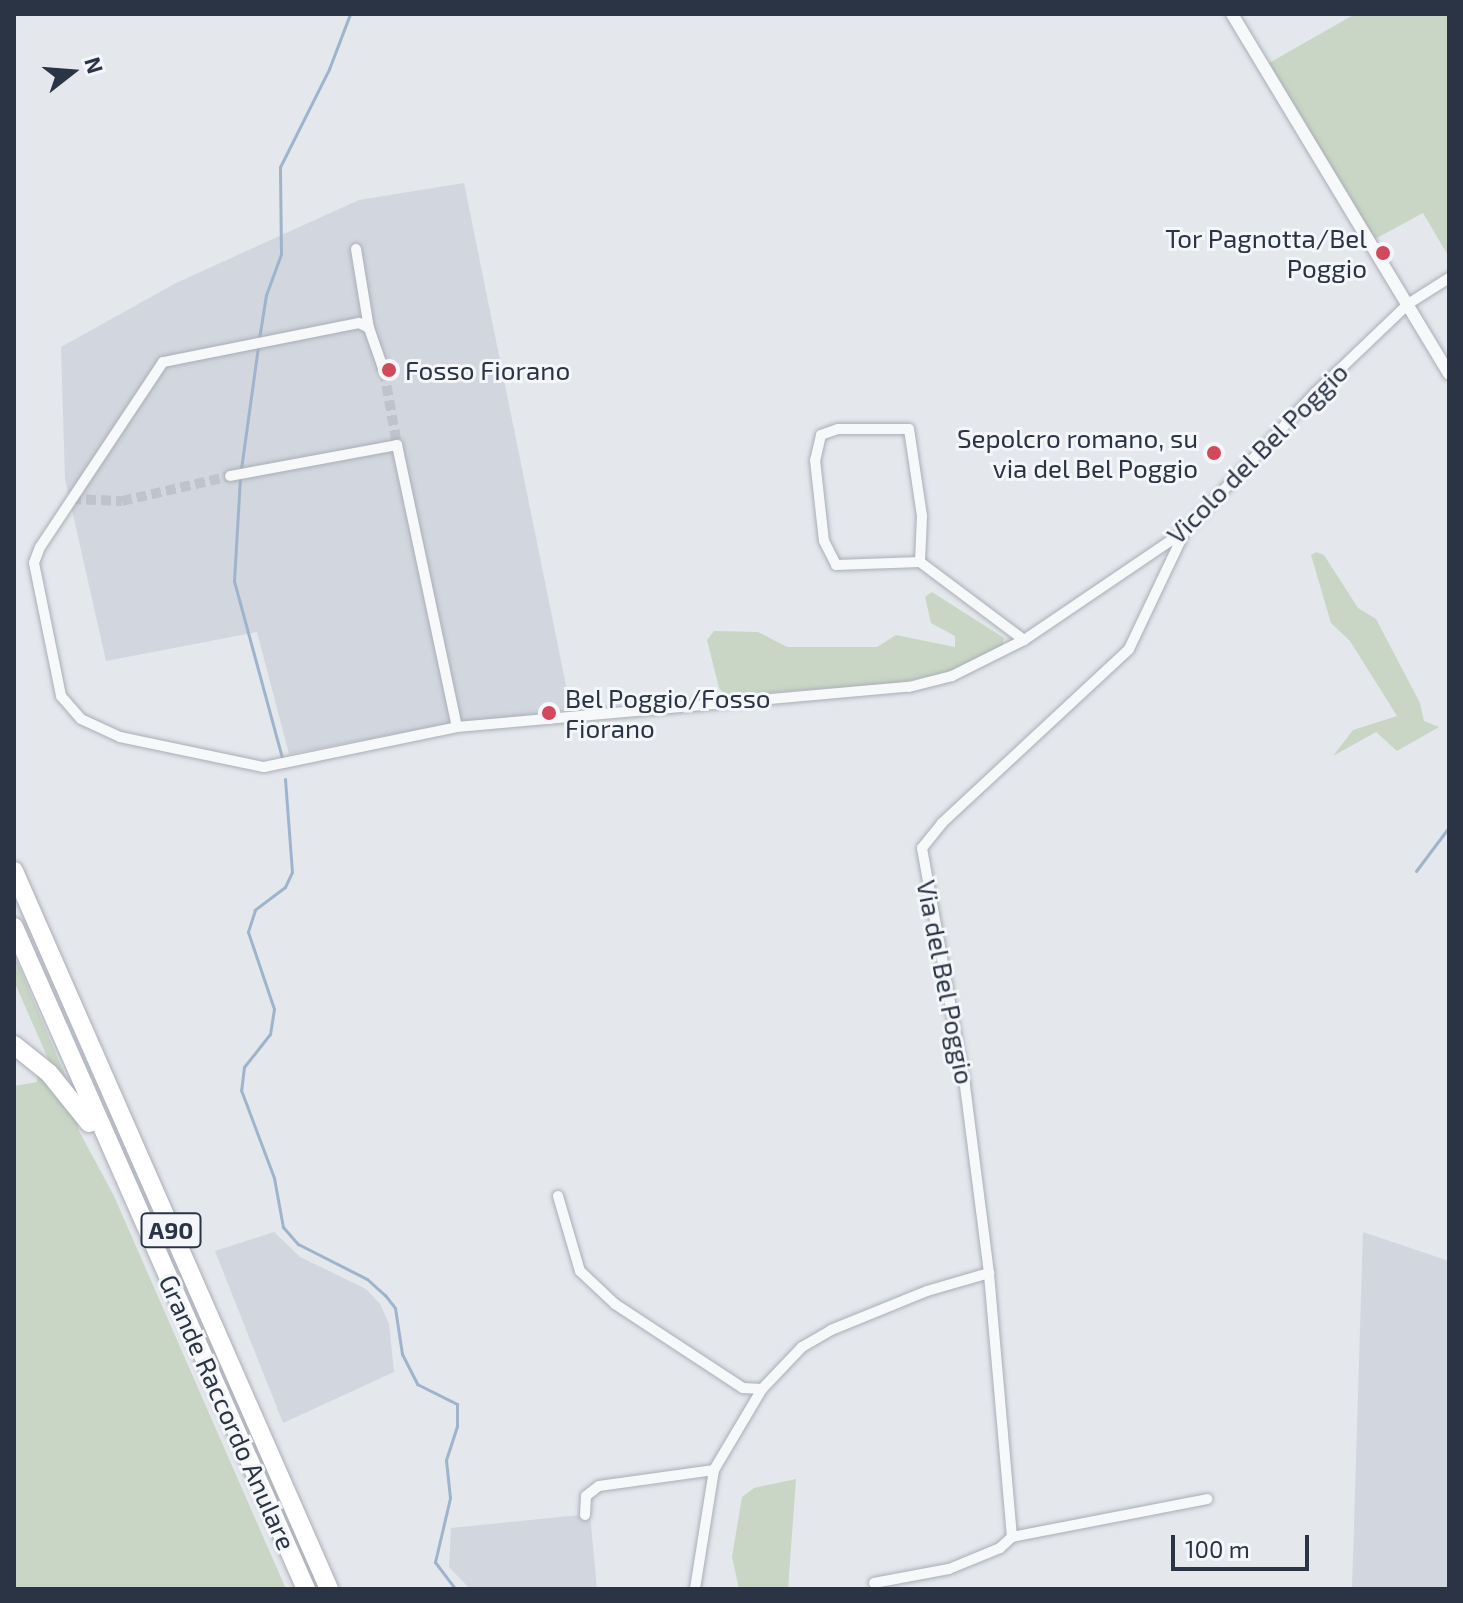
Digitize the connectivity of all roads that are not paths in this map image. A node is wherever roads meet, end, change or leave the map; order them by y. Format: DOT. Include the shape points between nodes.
graph roads {
  1 [pos="1232,14"];
  2 [pos="356,249"];
  3 [pos="1449,278"];
  4 [pos="1408,304"];
  5 [pos="369,328"];
  6 [pos="384,371"];
  7 [pos="1449,374"];
  8 [pos="230,476"];
  9 [pos="1185,531"];
  10 [pos="920,562"];
  11 [pos="1024,640"];
  12 [pos="457,727"];
  13 [pos="14,871"];
  14 [pos="14,927"];
  15 [pos="14,1045"];
  16 [pos="128,1192"];
  17 [pos="558,1196"];
  18 [pos="989,1273"];
  19 [pos="762,1389"];
  20 [pos="714,1470"];
  21 [pos="1207,1499"];
  22 [pos="585,1515"];
  23 [pos="1012,1537"];
  24 [pos="874,1583"];
  25 [pos="306,1589"];
  26 [pos="329,1589"];
  27 [pos="695,1589"];
  1 -- 4 [label="street"];
  2 -- 5 [label="street"];
  3 -- 4 [label="street, Vicolo del Bel Poggio"];
  4 -- 7 [label="street"];
  4 -- 9 [label="street, Vicolo del Bel Poggio"];
  5 -- 6 [label="street"];
  5 -- 12 [label="street, Vicolo del Bel Poggio" via="359,323 163,362 34,563 61,696 97,730 264,767"];
  8 -- 12 [label="street" via="397,445"];
  9 -- 11 [label="street, Vicolo del Bel Poggio"];
  9 -- 18 [label="street, Via del Bel Poggio" via="1129,649 942,823 922,848 965,1085"];
  10 -- 10 [label="street" via="841,567 831,560 815,460 821,435 838,429 909,429 922,516"];
  10 -- 11 [label="street"];
  11 -- 12 [label="street, Vicolo del Bel Poggio" via="982,664 921,686"];
  13 -- 26 [label="highway, Grande Raccordo Anulare / A90"];
  14 -- 16 [label="highway, Grande Raccordo Anulare / A90"];
  15 -- 16 [label="highway" via="73,1100"];
  16 -- 25 [label="highway, Grande Raccordo Anulare / A90"];
  17 -- 19 [label="street" via="580,1271 743,1388"];
  18 -- 19 [label="street" via="927,1291 831,1330 802,1347"];
  18 -- 23 [label="street"];
  19 -- 20 [label="street"];
  20 -- 22 [label="street" via="599,1486 586,1496"];
  20 -- 27 [label="street"];
  21 -- 23 [label="street"];
  23 -- 24 [label="street" via="1000,1548 949,1569"];
}
